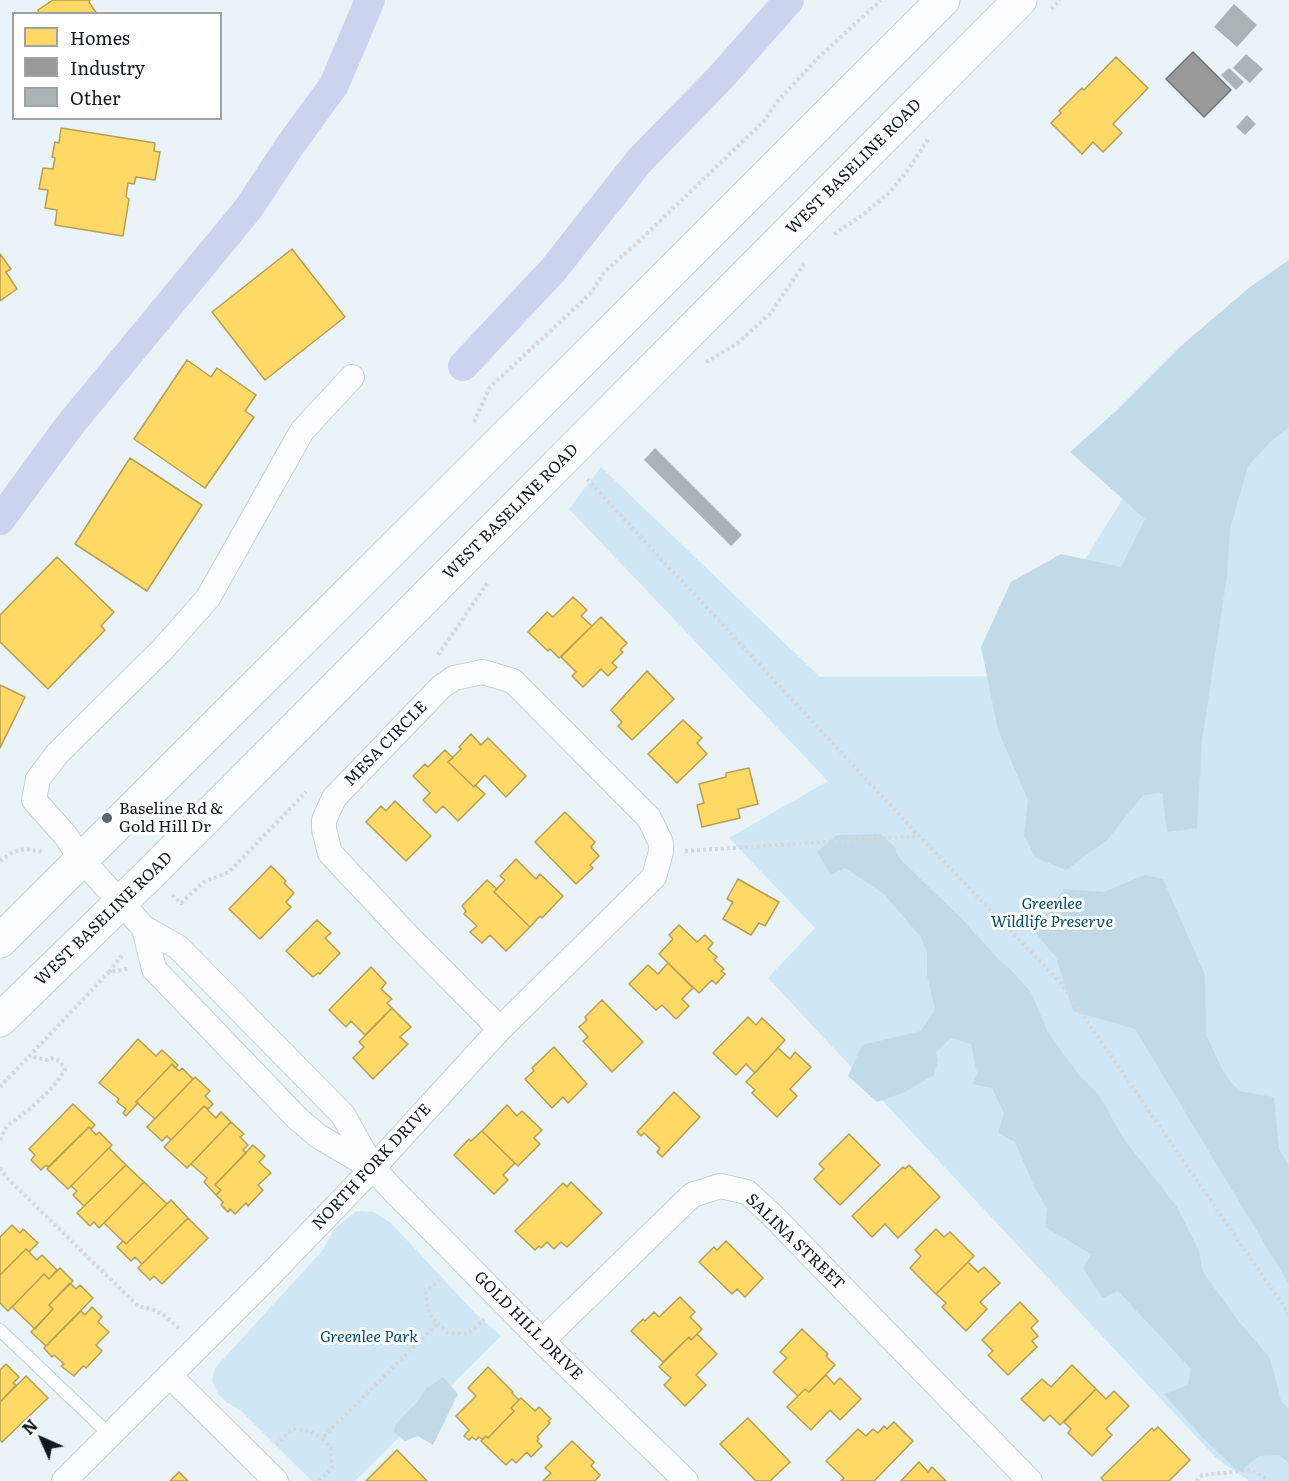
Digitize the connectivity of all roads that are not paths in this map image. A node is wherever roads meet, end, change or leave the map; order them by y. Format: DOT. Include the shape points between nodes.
graph roads {
  1 [pos="943,0"];
  2 [pos="1031,8"];
  3 [pos="352,377"];
  4 [pos="73,848"];
  5 [pos="661,848"];
  6 [pos="120,902"];
  7 [pos="144,928"];
  8 [pos="0,941"];
  9 [pos="0,1020"];
  10 [pos="500,1029"];
  11 [pos="373,1168"];
  12 [pos="0,1330"];
  13 [pos="542,1341"];
  14 [pos="170,1376"];
  15 [pos="111,1436"];
  16 [pos="64,1481"];
  17 [pos="276,1481"];
  18 [pos="686,1481"];
  19 [pos="1030,1481"];
  1 -- 4 [label="main road"];
  2 -- 6 [label="main road, WEST BASELINE ROAD" via="542,481"];
  3 -- 4 [label="street, GOLD HILL DRIVE" via="302,431 208,598 163,649 57,754 38,779 34,800"];
  4 -- 6 [label="street, GOLD HILL DRIVE"];
  4 -- 8 [label="main road"];
  5 -- 10 [label="street, NORTH FORK DRIVE" via="654,876"];
  5 -- 10 [label="street, MESA CIRCLE" via="649,818 513,681 483,672 454,678 441,687 334,798 324,819 330,853"];
  6 -- 7 [label="street, GOLD HILL DRIVE"];
  6 -- 9 [label="main road, WEST BASELINE ROAD"];
  7 -- 11 [label="street, GOLD HILL DRIVE" via="178,947 343,1115"];
  7 -- 11 [label="street, GOLD HILL DRIVE" via="154,969 297,1118 318,1136"];
  10 -- 11 [label="street, NORTH FORK DRIVE"];
  11 -- 13 [label="street, GOLD HILL DRIVE"];
  11 -- 14 [label="street, NORTH FORK DRIVE"];
  12 -- 15 [label="lane"];
  13 -- 18 [label="street, GOLD HILL DRIVE"];
  13 -- 19 [label="street, SALINA STREET" via="692,1196 720,1186 747,1192"];
  14 -- 15 [label="street, NORTH FORK DRIVE"];
  14 -- 17 [label="street"];
  15 -- 16 [label="street, NORTH FORK DRIVE"];
}
